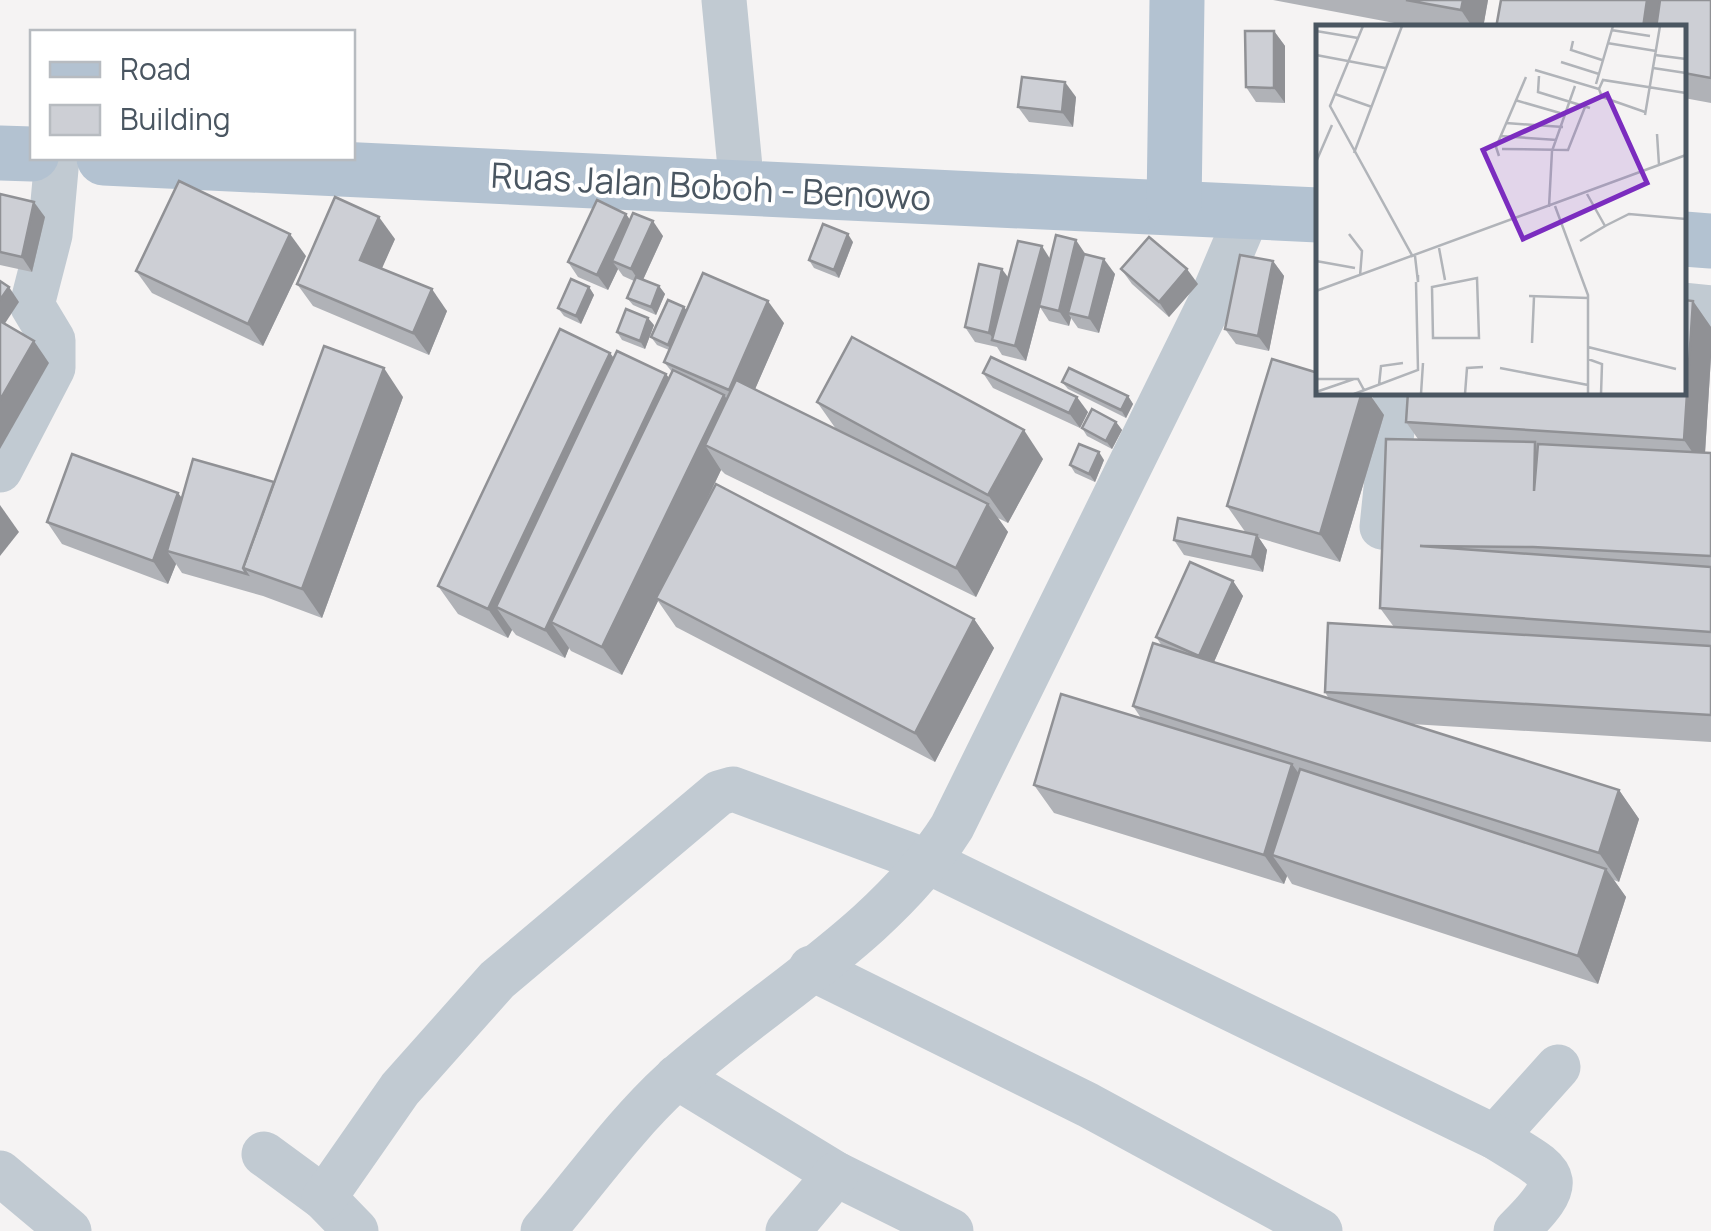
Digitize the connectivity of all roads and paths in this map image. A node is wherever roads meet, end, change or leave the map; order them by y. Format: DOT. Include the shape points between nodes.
graph roads {
  1 [pos="724,0"];
  2 [pos="1176,0"];
  3 [pos="0,153"];
  4 [pos="30,154"];
  5 [pos="57,160"];
  6 [pos="147,160"];
  7 [pos="742,188"];
  8 [pos="1174,206"];
  9 [pos="1249,211"];
  10 [pos="1316,215"];
  11 [pos="1686,240"];
  12 [pos="1711,241"];
  13 [pos="1686,305"];
  14 [pos="1711,308"];
  15 [pos="1396,395"];
  16 [pos="0,470"];
  17 [pos="1382,527"];
  18 [pos="929,862"];
  19 [pos="811,968"];
  20 [pos="1558,1067"];
  21 [pos="677,1077"];
  22 [pos="1496,1137"];
  23 [pos="264,1154"];
  24 [pos="0,1173"];
  25 [pos="836,1174"];
  26 [pos="324,1198"];
  27 [pos="889,1200"];
  28 [pos="69,1231"];
  29 [pos="356,1231"];
  30 [pos="543,1231"];
  31 [pos="788,1231"];
  32 [pos="921,1231"];
  33 [pos="951,1231"];
  34 [pos="1320,1231"];
  35 [pos="1516,1231"];
  1 -- 7 [label="street"];
  2 -- 8 [label="main road"];
  3 -- 4 [label="main road"];
  5 -- 16 [label="street" via="50,235 32,304 52,340 53,368"];
  6 -- 7 [label="main road, Ruas Jalan Boboh - Benowo"];
  7 -- 8 [label="main road, Ruas Jalan Boboh - Benowo"];
  8 -- 9 [label="main road, Ruas Jalan Boboh - Benowo"];
  9 -- 10 [label="main road, Ruas Jalan Boboh - Benowo"];
  9 -- 18 [label="street" via="1211,301"];
  11 -- 12 [label="main road"];
  13 -- 14 [label="street"];
  15 -- 17 [label="street"];
  18 -- 19 [label="street"];
  18 -- 22 [label="street"];
  18 -- 26 [label="street" via="741,790 719,792 497,980 400,1090"];
  19 -- 21 [label="street"];
  19 -- 34 [label="street" via="1088,1105"];
  20 -- 22 [label="street"];
  21 -- 25 [label="street"];
  21 -- 30 [label="street"];
  22 -- 35 [label="street" via="1551,1179 1548,1200"];
  23 -- 26 [label="street"];
  24 -- 28 [label="street"];
  25 -- 27 [label="street"];
  25 -- 31 [label="street"];
  26 -- 29 [label="street"];
  27 -- 32 [label="street"];
  27 -- 33 [label="street"];
}
